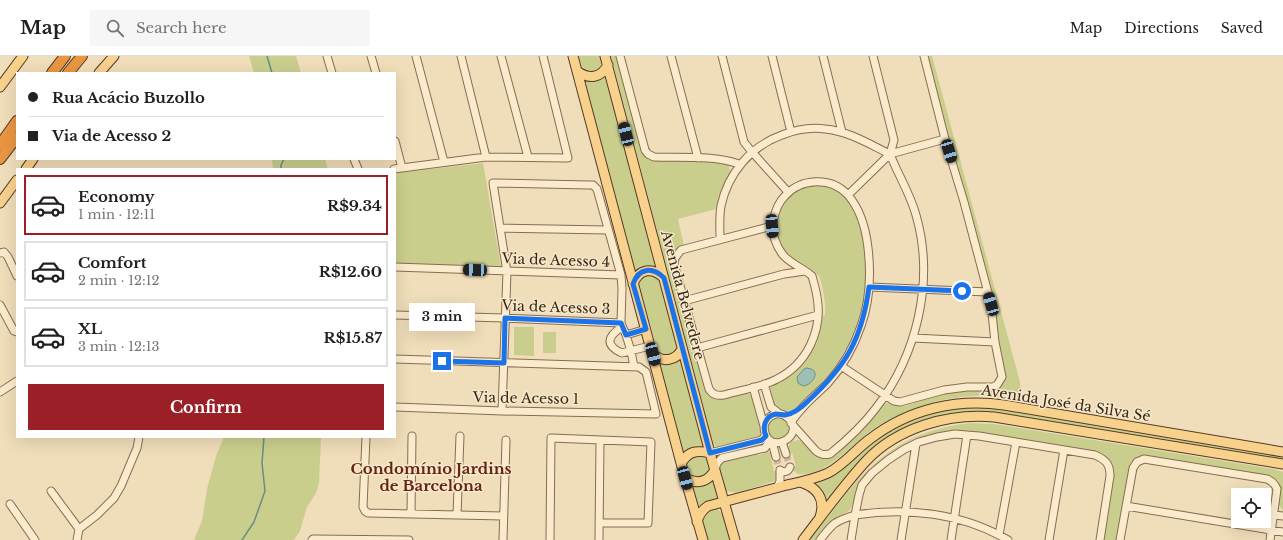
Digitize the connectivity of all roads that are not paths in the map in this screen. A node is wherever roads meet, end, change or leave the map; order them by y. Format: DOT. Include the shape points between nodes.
graph roads {
  1 [pos="22,56"];
  2 [pos="65,56"];
  3 [pos="82,56"];
  4 [pos="114,56"];
  5 [pos="327,56"];
  6 [pos="371,56"];
  7 [pos="416,56"];
  8 [pos="461,56"];
  9 [pos="501,56"];
  10 [pos="543,56"];
  11 [pos="573,56"];
  12 [pos="620,56"];
  13 [pos="671,56"];
  14 [pos="722,56"];
  15 [pos="772,56"];
  16 [pos="823,56"];
  17 [pos="873,56"];
  18 [pos="924,56"];
  19 [pos="607,61"];
  20 [pos="53,72"];
  21 [pos="69,72"];
  22 [pos="100,72"];
  23 [pos="332,72"];
  24 [pos="376,72"];
  25 [pos="577,72"];
  26 [pos="0,87"];
  27 [pos="16,122"];
  28 [pos="791,132"];
  29 [pos="842,132"];
  30 [pos="3,137"];
  31 [pos="16,138"];
  32 [pos="945,138"];
  33 [pos="0,145"];
  34 [pos="396,145"];
  35 [pos="752,152"];
  36 [pos="890,154"];
  37 [pos="486,157"];
  38 [pos="528,157"];
  39 [pos="698,158"];
  40 [pos="0,159"];
  41 [pos="444,162"];
  42 [pos="739,164"];
  43 [pos="402,168"];
  44 [pos="396,169"];
  45 [pos="16,181"];
  46 [pos="788,192"];
  47 [pos="848,195"];
  48 [pos="0,203"];
  49 [pos="772,226"];
  50 [pos="500,228"];
  51 [pos="608,230"];
  52 [pos="720,239"];
  53 [pos="0,253"];
  54 [pos="789,260"];
  55 [pos="396,268"];
  56 [pos="805,271"];
  57 [pos="507,272"];
  58 [pos="16,274"];
  59 [pos="784,274"];
  60 [pos="621,275"];
  61 [pos="664,278"];
  62 [pos="633,284"];
  63 [pos="869,287"];
  64 [pos="922,289"];
  65 [pos="988,292"];
  66 [pos="684,301"];
  67 [pos="0,305"];
  68 [pos="396,315"];
  69 [pos="818,315"];
  70 [pos="505,318"];
  71 [pos="622,325"];
  72 [pos="646,329"];
  73 [pos="16,332"];
  74 [pos="626,335"];
  75 [pos="913,338"];
  76 [pos="995,342"];
  77 [pos="697,348"];
  78 [pos="682,349"];
  79 [pos="651,350"];
  80 [pos="631,351"];
  81 [pos="622,353"];
  82 [pos="396,359"];
  83 [pos="504,363"];
  84 [pos="841,366"];
  85 [pos="623,367"];
  86 [pos="636,367"];
  87 [pos="16,381"];
  88 [pos="764,384"];
  89 [pos="753,387"];
  90 [pos="0,392"];
  91 [pos="885,395"];
  92 [pos="807,403"];
  93 [pos="396,407"];
  94 [pos="502,411"];
  95 [pos="782,415"];
  96 [pos="792,423"];
  97 [pos="764,426"];
  98 [pos="967,435"];
  99 [pos="412,436"];
  100 [pos="460,436"];
  101 [pos="790,436"];
  102 [pos="139,438"];
  103 [pos="366,438"];
  104 [pos="769,439"];
  105 [pos="506,440"];
  106 [pos="600,440"];
  107 [pos="806,441"];
  108 [pos="782,442"];
  109 [pos="1016,442"];
  110 [pos="916,444"];
  111 [pos="1064,450"];
  112 [pos="1283,452"];
  113 [pos="710,453"];
  114 [pos="786,454"];
  115 [pos="776,457"];
  116 [pos="681,463"];
  117 [pos="1283,464"];
  118 [pos="839,466"];
  119 [pos="715,470"];
  120 [pos="853,476"];
  121 [pos="685,478"];
  122 [pos="800,482"];
  123 [pos="777,488"];
  124 [pos="51,491"];
  125 [pos="724,502"];
  126 [pos="10,504"];
  127 [pos="1126,506"];
  128 [pos="906,512"];
  129 [pos="411,514"];
  130 [pos="457,515"];
  131 [pos="855,515"];
  132 [pos="1274,515"];
  133 [pos="503,516"];
  134 [pos="1283,516"];
  135 [pos="820,518"];
  136 [pos="954,518"];
  137 [pos="697,522"];
  138 [pos="599,523"];
  139 [pos="79,529"];
  140 [pos="1272,530"];
  141 [pos="1283,532"];
  142 [pos="999,535"];
  143 [pos="312,539"];
  144 [pos="35,540"];
  145 [pos="77,540"];
  146 [pos="361,540"];
  147 [pos="409,540"];
  148 [pos="503,540"];
  149 [pos="550,540"];
  150 [pos="599,540"];
  151 [pos="703,540"];
  152 [pos="735,540"];
  153 [pos="803,540"];
  154 [pos="820,540"];
  155 [pos="851,540"];
  156 [pos="901,540"];
  157 [pos="951,540"];
  158 [pos="1008,540"];
  159 [pos="1049,540"];
  160 [pos="1100,540"];
  161 [pos="1120,540"];
  162 [pos="1270,540"];
  1 -- 26 [label="main road"];
  2 -- 20 [label="highway"];
  3 -- 21 [label="highway"];
  4 -- 22 [label="main road"];
  5 -- 23 [label="street"];
  6 -- 24 [label="street"];
  7 -- 41 [label="street"];
  8 -- 37 [label="street"];
  9 -- 38 [label="street"];
  10 -- 38 [label="street" via="568,158"];
  11 -- 25 [label="main road"];
  12 -- 39 [label="street" via="648,154 654,157"];
  13 -- 39 [label="street"];
  14 -- 35 [label="street" via="744,142"];
  15 -- 28 [label="street"];
  16 -- 29 [label="street"];
  17 -- 36 [label="street" via="894,140"];
  18 -- 32 [label="street"];
  19 -- 25 [label="main road" via="602,74 592,77"];
  19 -- 61 [label="main road, Avenida Belvedere"];
  25 -- 62 [label="main road"];
  27 -- 30 [label="highway"];
  28 -- 29 [label="street" via="824,128"];
  28 -- 35 [label="street" via="763,144"];
  29 -- 36 [label="street"];
  30 -- 33 [label="highway"];
  31 -- 40 [label="highway"];
  32 -- 36 [label="street"];
  32 -- 65 [label="street"];
  34 -- 43 [label="street"];
  35 -- 42 [label="street"];
  35 -- 46 [label="street"];
  36 -- 47 [label="street"];
  36 -- 64 [label="street" via="912,199 917,217 923,256"];
  37 -- 38 [label="street"];
  37 -- 41 [label="street"];
  39 -- 42 [label="street" via="727,160"];
  41 -- 43 [label="street"];
  42 -- 52 [label="street" via="722,205"];
  43 -- 44 [label="street"];
  45 -- 48 [label="main road"];
  46 -- 47 [label="street" via="799,185 820,182 831,184"];
  46 -- 49 [label="street" via="778,205"];
  47 -- 63 [label="street" via="862,220 867,240"];
  49 -- 52 [label="street"];
  49 -- 54 [label="street" via="777,245"];
  50 -- 51 [label="street"];
  50 -- 51 [label="street" via="494,183 595,186"];
  50 -- 57 [label="street"];
  51 -- 60 [label="street"];
  52 -- 66 [label="street" via="686,248 678,253 674,264"];
  53 -- 58 [label="street" via="4,252 8,257"];
  54 -- 56 [label="street"];
  54 -- 59 [label="street"];
  55 -- 57 [label="street, Via de Acesso 4"];
  56 -- 59 [label="street"];
  56 -- 69 [label="street" via="812,276 818,298"];
  57 -- 60 [label="street, Via de Acesso 4"];
  57 -- 70 [label="street"];
  59 -- 66 [label="street"];
  60 -- 71 [label="street"];
  61 -- 62 [label="main road" via="649,270 639,274"];
  61 -- 78 [label="main road, Avenida Belvedere"];
  62 -- 72 [label="main road"];
  63 -- 64 [label="street"];
  63 -- 84 [label="street" via="862,325"];
  64 -- 65 [label="street"];
  64 -- 75 [label="street" via="921,306"];
  65 -- 76 [label="street" via="993,312"];
  66 -- 77 [label="street"];
  67 -- 73 [label="street"];
  68 -- 70 [label="street, Via de Acesso 3"];
  69 -- 77 [label="street"];
  69 -- 88 [label="street" via="815,335 800,362 777,380"];
  70 -- 71 [label="street, Via de Acesso 3"];
  70 -- 83 [label="street"];
  71 -- 74 [label="street"];
  71 -- 81 [label="street" via="610,337 613,349"];
  72 -- 74 [label="street"];
  72 -- 79 [label="main road"];
  74 -- 80 [label="street"];
  75 -- 76 [label="street"];
  75 -- 91 [label="street" via="903,364"];
  76 -- 91 [label="street" via="1002,377 993,387 944,390 900,402"];
  77 -- 89 [label="street" via="708,389 712,393 717,396 724,395"];
  78 -- 79 [label="main road" via="680,354 669,360 657,358"];
  78 -- 113 [label="main road, Avenida Belvedere"];
  79 -- 80 [label="street"];
  79 -- 116 [label="main road"];
  80 -- 81 [label="street"];
  80 -- 86 [label="street"];
  81 -- 85 [label="street"];
  82 -- 83 [label="street"];
  83 -- 85 [label="street"];
  83 -- 94 [label="street"];
  84 -- 91 [label="street"];
  84 -- 92 [label="street"];
  85 -- 86 [label="street"];
  86 -- 94 [label="street, Via de Acesso 1" via="646,372 656,414"];
  87 -- 90 [label="street"];
  88 -- 89 [label="street"];
  88 -- 95 [label="street" via="771,406"];
  89 -- 97 [label="street"];
  91 -- 107 [label="street" via="866,419 830,454 821,454"];
  92 -- 95 [label="street" via="799,410"];
  92 -- 96 [label="street" via="795,415"];
  93 -- 94 [label="street, Via de Acesso 1"];
  95 -- 96 [label="street"];
  95 -- 97 [label="street" via="776,414 768,418"];
  96 -- 101 [label="street"];
  96 -- 107 [label="street"];
  97 -- 104 [label="street"];
  98 -- 109 [label="street"];
  98 -- 110 [label="street" via="937,437"];
  98 -- 136 [label="street"];
  99 -- 129 [label="street"];
  100 -- 130 [label="street"];
  101 -- 107 [label="street"];
  101 -- 108 [label="street"];
  102 -- 139 [label="street" via="122,486 114,498"];
  103 -- 129 [label="street" via="365,511"];
  104 -- 108 [label="street"];
  104 -- 113 [label="street"];
  104 -- 115 [label="street"];
  104 -- 119 [label="street" via="765,448 722,458"];
  105 -- 133 [label="street"];
  106 -- 138 [label="street"];
  106 -- 138 [label="street" via="651,442 648,523"];
  106 -- 149 [label="street" via="551,438"];
  108 -- 114 [label="street"];
  109 -- 111 [label="street"];
  109 -- 142 [label="street"];
  110 -- 128 [label="street"];
  110 -- 131 [label="street" via="888,460 872,473 862,485"];
  111 -- 159 [label="street"];
  111 -- 160 [label="street" via="1095,455 1102,458 1110,469"];
  112 -- 118 [label="main road, Avenida José da Silva Sé" via="1004,405 973,403 940,406 903,419 870,438"];
  113 -- 116 [label="main road" via="690,453"];
  113 -- 119 [label="main road, Avenida Belvedere"];
  116 -- 121 [label="main road"];
  117 -- 120 [label="main road, Avenida José da Silva Sé" via="994,417 973,416 945,419 910,431 881,448"];
  118 -- 120 [label="main road" via="844,467"];
  118 -- 122 [label="main road, Avenida José da Silva Sé" via="826,474"];
  119 -- 121 [label="main road" via="702,482"];
  119 -- 125 [label="main road, Avenida Belvedere"];
  120 -- 135 [label="main road, Avenida José da Silva Sé"];
  121 -- 137 [label="main road"];
  122 -- 123 [label="main road, Avenida José da Silva Sé"];
  122 -- 123 [label="street" via="792,475 790,467 786,472 780,470"];
  122 -- 135 [label="main road" via="808,484 819,495 822,503"];
  123 -- 125 [label="main road, Avenida José da Silva Sé"];
  124 -- 139 [label="street"];
  125 -- 137 [label="main road, Avenida José da Silva Sé" via="702,510"];
  125 -- 152 [label="main road, Avenida Belvedere"];
  126 -- 144 [label="street"];
  127 -- 132 [label="street" via="1133,468 1137,462 1144,460 1272,481 1277,489"];
  127 -- 140 [label="street"];
  127 -- 161 [label="street"];
  128 -- 131 [label="street"];
  128 -- 136 [label="street"];
  128 -- 156 [label="street"];
  129 -- 130 [label="street"];
  130 -- 133 [label="street"];
  131 -- 154 [label="street" via="836,522"];
  131 -- 155 [label="street"];
  132 -- 134 [label="street"];
  132 -- 140 [label="street"];
  133 -- 148 [label="street"];
  135 -- 153 [label="main road, Avenida José da Silva Sé"];
  136 -- 142 [label="street"];
  136 -- 157 [label="street"];
  137 -- 151 [label="main road"];
  138 -- 150 [label="street"];
  139 -- 145 [label="street"];
  140 -- 141 [label="street"];
  140 -- 162 [label="street"];
  142 -- 158 [label="street"];
  143 -- 146 [label="street"];
  146 -- 147 [label="street"];
}
